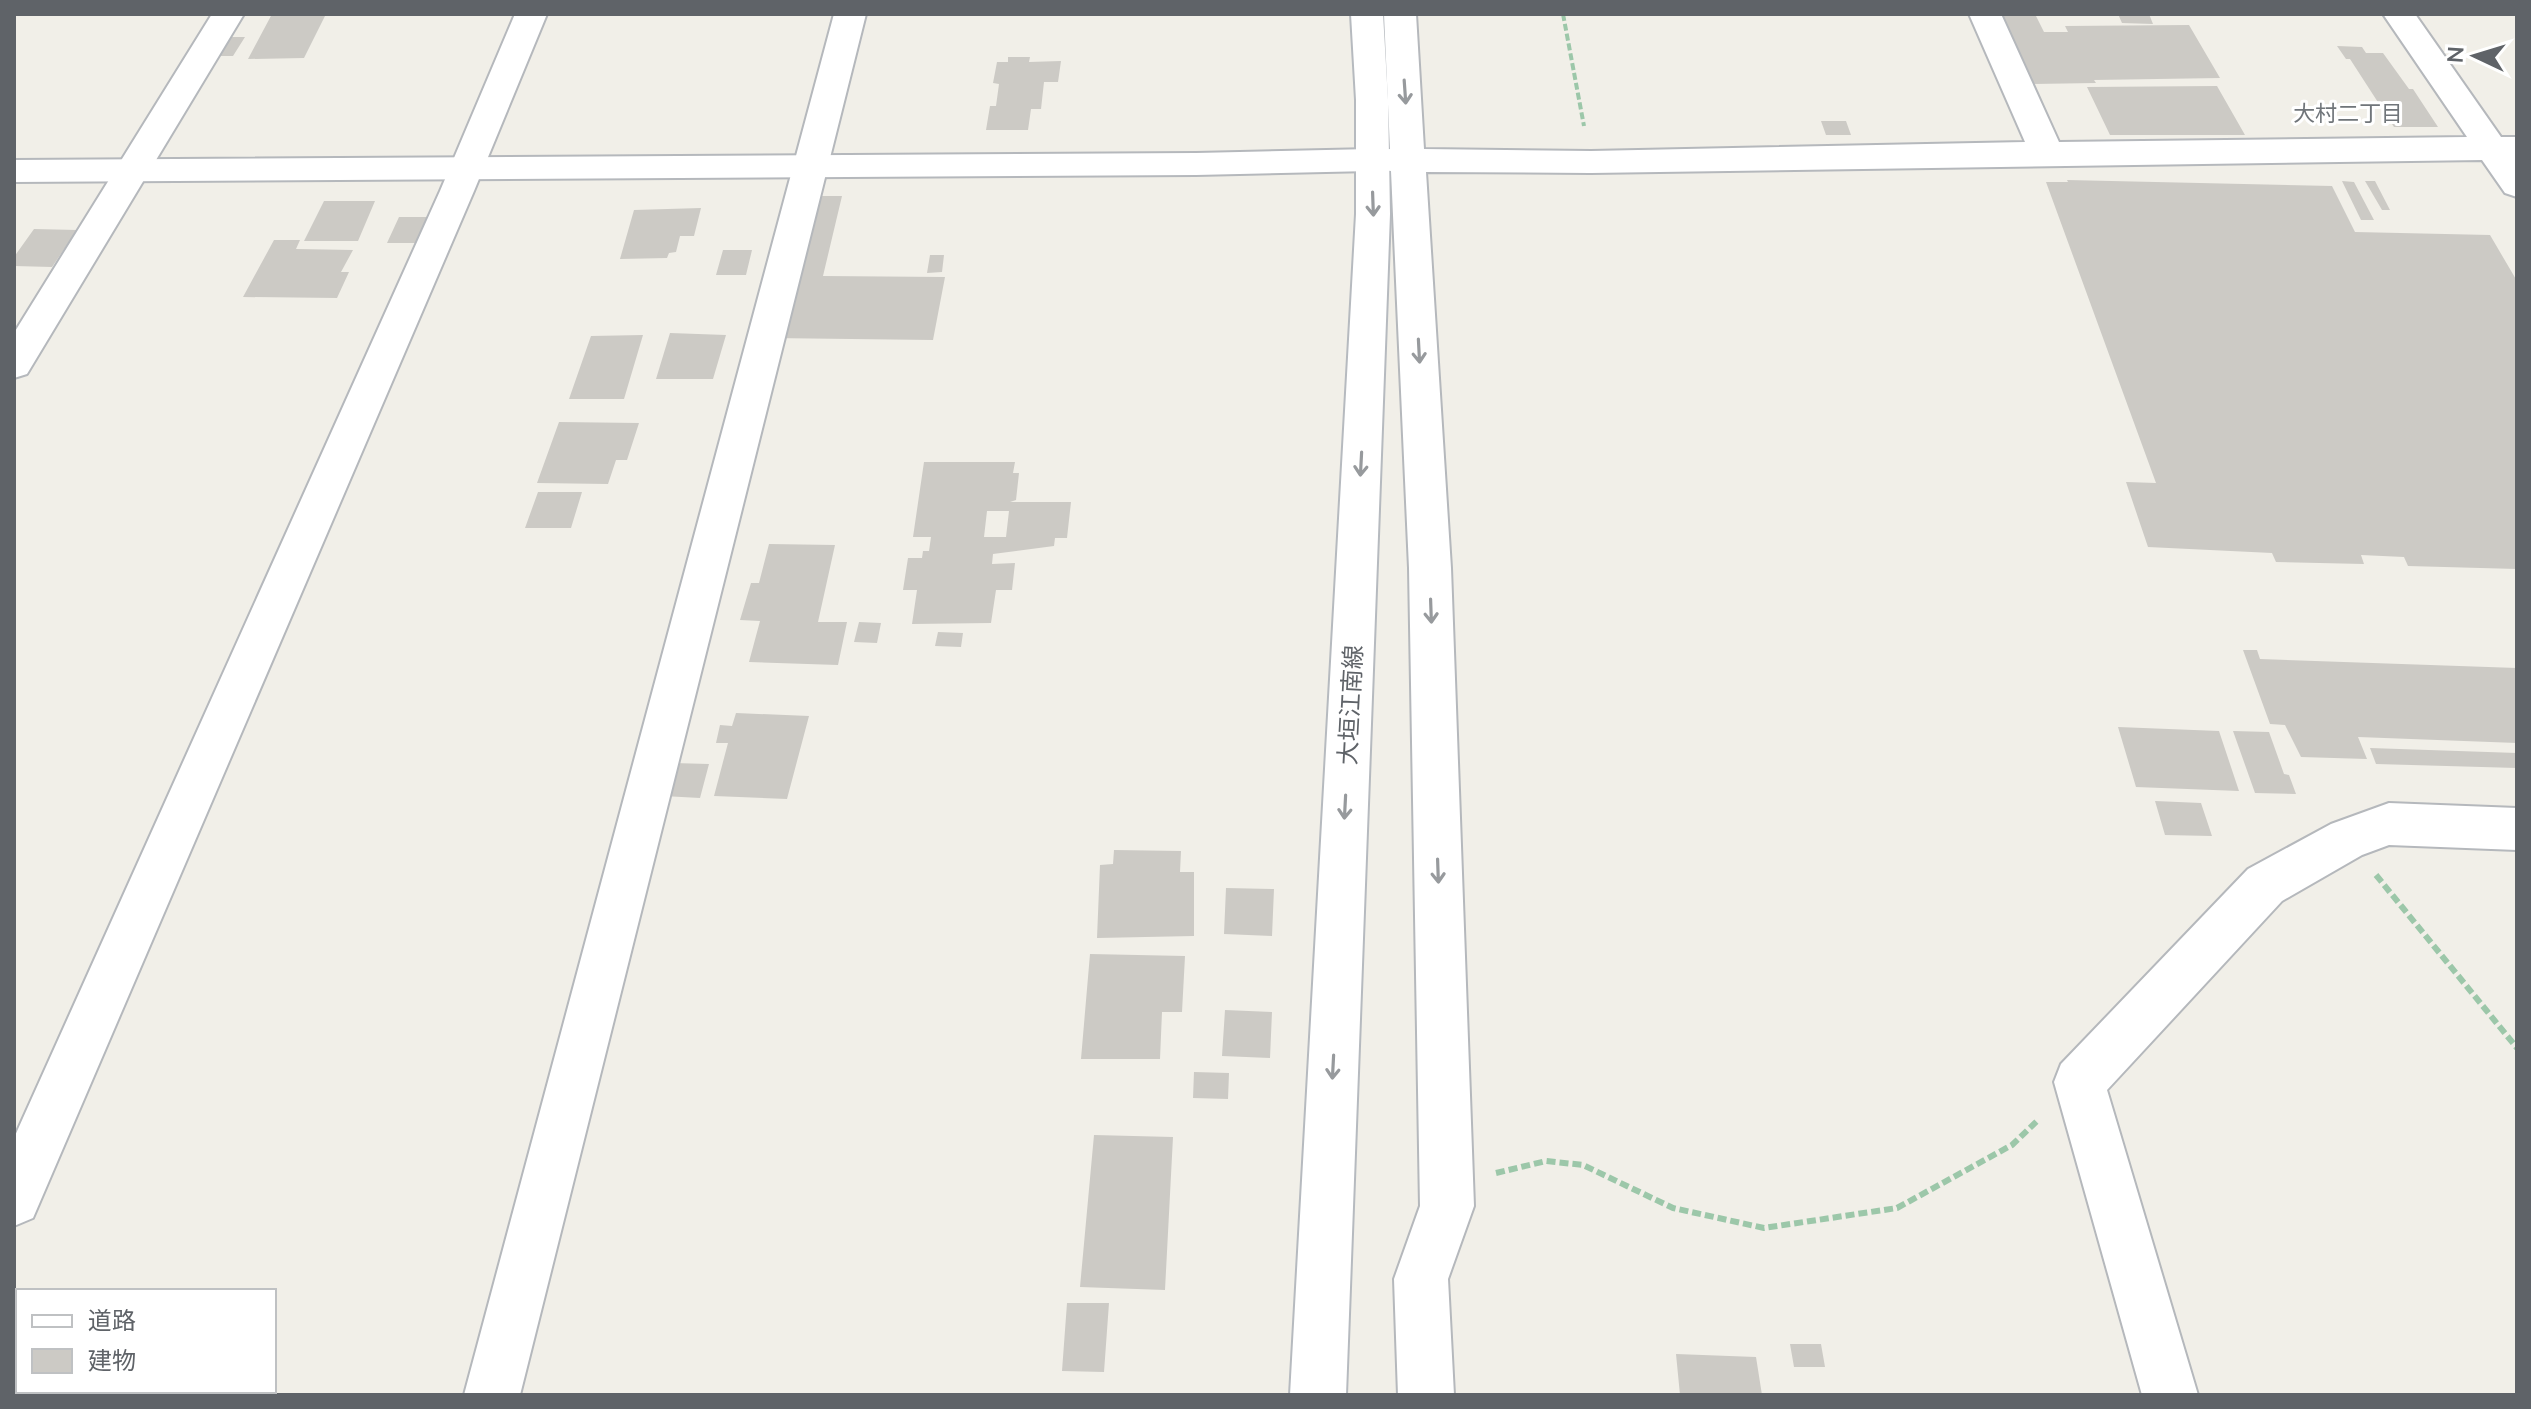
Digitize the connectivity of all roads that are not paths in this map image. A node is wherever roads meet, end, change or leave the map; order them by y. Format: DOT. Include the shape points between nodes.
graph roads {
  1 [pos="228,14"];
  2 [pos="531,14"];
  3 [pos="850,14"];
  4 [pos="1367,14"];
  5 [pos="1400,14"];
  6 [pos="1985,14"];
  7 [pos="2399,14"];
  8 [pos="2504,149"];
  9 [pos="2047,153"];
  10 [pos="1390,160"];
  11 [pos="468,166"];
  12 [pos="813,166"];
  13 [pos="135,170"];
  14 [pos="14,171"];
  15 [pos="2517,185"];
  16 [pos="14,364"];
  17 [pos="2517,829"];
  18 [pos="14,1199"];
  19 [pos="1309,1392"];
  20 [pos="492,1395"];
  21 [pos="1426,1395"];
  22 [pos="2170,1395"];
  1 -- 13 [label="street"];
  2 -- 11 [label="street"];
  3 -- 12 [label="street"];
  4 -- 10 [label="street, 大垣江南線" via="1372,100"];
  5 -- 10 [label="street, one-way"];
  6 -- 9 [label="street"];
  7 -- 8 [label="street"];
  8 -- 9 [label="street"];
  8 -- 15 [label="street"];
  9 -- 10 [label="street" via="1591,162"];
  10 -- 12 [label="street"];
  10 -- 19 [label="street, 大垣江南線, one-way" via="1372,230"];
  10 -- 21 [label="street, one-way" via="1430,568 1447,1206 1421,1279"];
  11 -- 12 [label="street"];
  11 -- 13 [label="street"];
  11 -- 18 [label="street"];
  12 -- 20 [label="street"];
  13 -- 14 [label="street"];
  13 -- 16 [label="street"];
  17 -- 22 [label="street" via="2389,824 2347,839 2265,885 2079,1082"];
}
